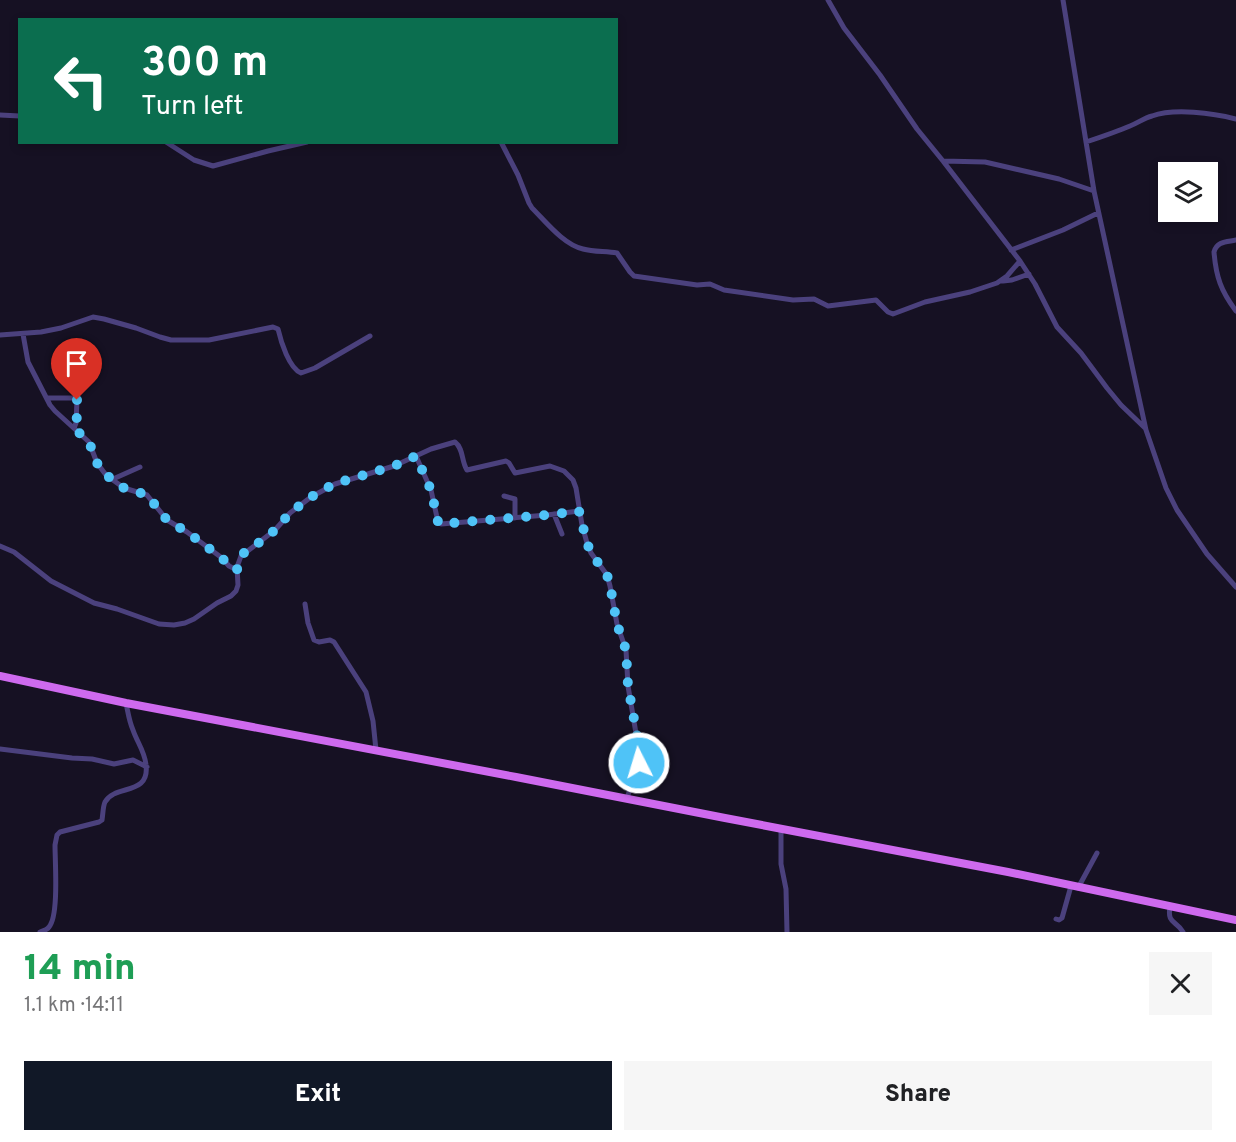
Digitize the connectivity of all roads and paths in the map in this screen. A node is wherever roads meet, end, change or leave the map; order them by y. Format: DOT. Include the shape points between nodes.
graph roads {
  1 [pos="828,0"];
  2 [pos="1062,1"];
  3 [pos="0,115"];
  4 [pos="18,116"];
  5 [pos="1236,119"];
  6 [pos="1086,142"];
  7 [pos="169,144"];
  8 [pos="297,144"];
  9 [pos="502,144"];
  10 [pos="943,160"];
  11 [pos="1094,191"];
  12 [pos="1098,213"];
  13 [pos="1236,240"];
  14 [pos="1011,250"];
  15 [pos="1020,261"];
  16 [pos="1029,274"];
  17 [pos="1002,280"];
  18 [pos="1236,311"];
  19 [pos="23,333"];
  20 [pos="0,335"];
  21 [pos="370,336"];
  22 [pos="47,398"];
  23 [pos="74,428"];
  24 [pos="1146,430"];
  25 [pos="416,456"];
  26 [pos="140,467"];
  27 [pos="113,479"];
  28 [pos="504,496"];
  29 [pos="579,511"];
  30 [pos="554,514"];
  31 [pos="515,518"];
  32 [pos="562,534"];
  33 [pos="0,546"];
  34 [pos="237,570"];
  35 [pos="1236,587"];
  36 [pos="305,604"];
  37 [pos="0,676"];
  38 [pos="126,703"];
  39 [pos="0,749"];
  40 [pos="376,750"];
  41 [pos="147,767"];
  42 [pos="627,798"];
  43 [pos="781,828"];
  44 [pos="1097,853"];
  45 [pos="1075,887"];
  46 [pos="1170,907"];
  47 [pos="1056,919"];
  48 [pos="1236,920"];
  49 [pos="40,932"];
  50 [pos="787,932"];
  51 [pos="1183,932"];
  1 -- 10 [label="street" via="844,28"];
  2 -- 6 [label="street"];
  3 -- 4 [label="street"];
  5 -- 6 [label="street" via="1181,112 1158,114"];
  6 -- 11 [label="street"];
  7 -- 8 [label="street" via="194,160 213,166"];
  9 -- 17 [label="street" via="532,208 573,245 616,253 634,276 710,284 724,290 793,300 814,299 828,306 876,300 893,314"];
  10 -- 11 [label="street" via="985,162"];
  10 -- 14 [label="street"];
  11 -- 12 [label="street"];
  12 -- 14 [label="street"];
  12 -- 24 [label="street"];
  13 -- 18 [label="street" via="1220,243 1214,252 1224,296"];
  14 -- 15 [label="street"];
  15 -- 16 [label="street"];
  15 -- 17 [label="street"];
  16 -- 17 [label="street"];
  16 -- 24 [label="street" via="1058,327"];
  19 -- 20 [label="street"];
  19 -- 21 [label="street" via="65,327 90,317 171,340 209,340 273,327 278,329 293,367 301,373"];
  19 -- 22 [label="street" via="28,362"];
  22 -- 23 [label="street"];
  22 -- 23 [label="street" via="76,399"];
  23 -- 27 [label="street" via="89,442 97,463"];
  24 -- 35 [label="street" via="1177,510 1196,540"];
  25 -- 29 [label="street" via="455,442 467,470 506,461 515,473 547,466 558,469 573,480"];
  25 -- 31 [label="street" via="431,490 439,523"];
  25 -- 34 [label="street" via="334,484 311,497 244,553"];
  26 -- 27 [label="street"];
  27 -- 34 [label="street" via="124,488 147,495 167,520"];
  28 -- 31 [label="street" via="515,499"];
  29 -- 30 [label="street"];
  29 -- 42 [label="street" via="591,553 607,575 626,650 640,757"];
  30 -- 31 [label="street"];
  30 -- 32 [label="street"];
  33 -- 34 [label="street" via="69,590 159,624 189,622 230,598 237,589"];
  36 -- 40 [label="street" via="314,640 334,642 365,688"];
  37 -- 38 [label="main road"];
  38 -- 40 [label="main road"];
  38 -- 41 [label="street"];
  39 -- 41 [label="street" via="114,764 133,760"];
  40 -- 42 [label="main road"];
  41 -- 49 [label="street" via="141,784 106,801 102,820 57,835 55,910 51,925"];
  42 -- 43 [label="main road"];
  43 -- 45 [label="main road"];
  43 -- 50 [label="street"];
  44 -- 45 [label="street"];
  45 -- 46 [label="main road"];
  45 -- 47 [label="street" via="1064,915"];
  46 -- 48 [label="main road"];
  46 -- 51 [label="street" via="1170,919"];
}
